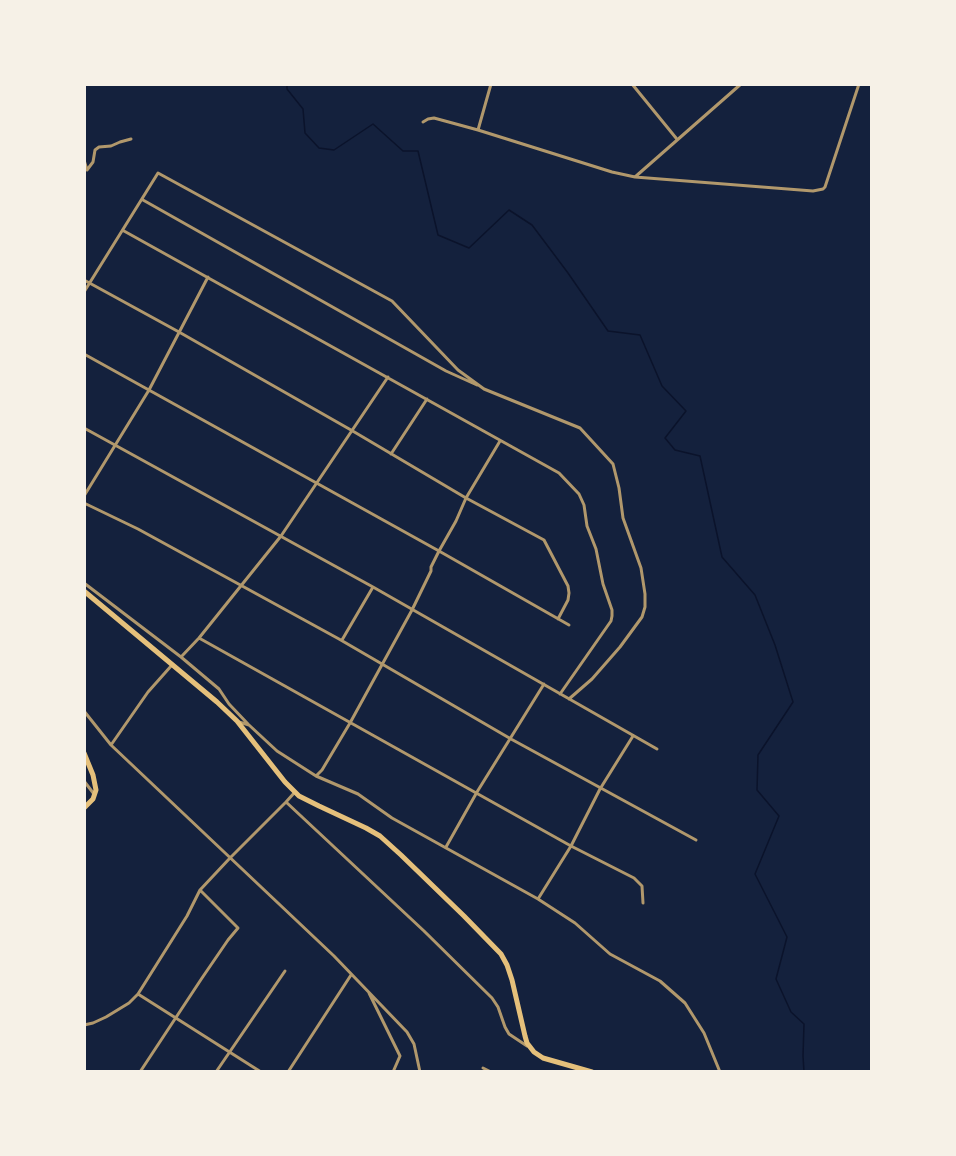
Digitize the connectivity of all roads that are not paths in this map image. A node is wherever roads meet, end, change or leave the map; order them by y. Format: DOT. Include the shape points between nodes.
graph roads {
  1 [pos="491,84"];
  2 [pos="632,84"];
  3 [pos="741,84"];
  4 [pos="859,84"];
  5 [pos="423,122"];
  6 [pos="478,130"];
  7 [pos="130,139"];
  8 [pos="677,139"];
  9 [pos="84,160"];
  10 [pos="86,169"];
  11 [pos="635,177"];
  12 [pos="143,200"];
  13 [pos="123,231"];
  14 [pos="208,277"];
  15 [pos="84,280"];
  16 [pos="89,283"];
  17 [pos="84,292"];
  18 [pos="179,332"];
  19 [pos="84,354"];
  20 [pos="388,377"];
  21 [pos="484,389"];
  22 [pos="149,390"];
  23 [pos="427,399"];
  24 [pos="84,428"];
  25 [pos="351,430"];
  26 [pos="500,441"];
  27 [pos="116,445"];
  28 [pos="391,454"];
  29 [pos="316,483"];
  30 [pos="84,496"];
  31 [pos="466,498"];
  32 [pos="84,503"];
  33 [pos="281,536"];
  34 [pos="439,551"];
  35 [pos="84,584"];
  36 [pos="241,585"];
  37 [pos="373,587"];
  38 [pos="84,591"];
  39 [pos="412,610"];
  40 [pos="558,620"];
  41 [pos="569,626"];
  42 [pos="199,638"];
  43 [pos="342,640"];
  44 [pos="181,657"];
  45 [pos="173,663"];
  46 [pos="382,664"];
  47 [pos="544,684"];
  48 [pos="560,694"];
  49 [pos="569,699"];
  50 [pos="84,711"];
  51 [pos="237,721"];
  52 [pos="350,723"];
  53 [pos="249,725"];
  54 [pos="633,736"];
  55 [pos="510,739"];
  56 [pos="111,745"];
  57 [pos="657,749"];
  58 [pos="84,753"];
  59 [pos="316,776"];
  60 [pos="84,781"];
  61 [pos="600,789"];
  62 [pos="295,792"];
  63 [pos="477,792"];
  64 [pos="95,794"];
  65 [pos="286,802"];
  66 [pos="84,808"];
  67 [pos="696,840"];
  68 [pos="571,846"];
  69 [pos="446,848"];
  70 [pos="230,858"];
  71 [pos="200,890"];
  72 [pos="538,898"];
  73 [pos="643,903"];
  74 [pos="285,970"];
  75 [pos="351,975"];
  76 [pos="366,989"];
  77 [pos="138,994"];
  78 [pos="176,1018"];
  79 [pos="84,1025"];
  80 [pos="531,1049"];
  81 [pos="229,1053"];
  82 [pos="483,1068"];
  83 [pos="140,1072"];
  84 [pos="216,1072"];
  85 [pos="261,1072"];
  86 [pos="288,1072"];
  87 [pos="376,1072"];
  88 [pos="387,1072"];
  89 [pos="393,1072"];
  90 [pos="420,1072"];
  91 [pos="490,1072"];
  92 [pos="592,1072"];
  93 [pos="720,1072"];
  1 -- 6 [label="street"];
  2 -- 8 [label="street"];
  3 -- 8 [label="street"];
  4 -- 11 [label="street" via="823,189"];
  5 -- 6 [label="street" via="434,118"];
  6 -- 11 [label="street"];
  7 -- 10 [label="street" via="94,150 93,162"];
  8 -- 11 [label="street"];
  9 -- 10 [label="street"];
  12 -- 13 [label="street"];
  12 -- 21 [label="street"];
  12 -- 21 [label="street" via="158,173 392,301 458,370"];
  13 -- 14 [label="street"];
  13 -- 16 [label="street"];
  14 -- 18 [label="street"];
  14 -- 20 [label="street"];
  15 -- 16 [label="street"];
  16 -- 17 [label="street"];
  16 -- 18 [label="street"];
  18 -- 22 [label="street"];
  18 -- 25 [label="street"];
  19 -- 22 [label="street"];
  20 -- 23 [label="street"];
  20 -- 25 [label="street"];
  21 -- 49 [label="street" via="580,428 613,464 623,518 641,568 645,607 620,647"];
  22 -- 27 [label="street"];
  22 -- 29 [label="street"];
  23 -- 26 [label="street"];
  23 -- 28 [label="street"];
  24 -- 27 [label="street"];
  25 -- 28 [label="street"];
  25 -- 29 [label="street"];
  26 -- 31 [label="street"];
  26 -- 48 [label="street" via="559,473 579,494 612,610 611,621"];
  27 -- 30 [label="street"];
  27 -- 33 [label="street"];
  28 -- 31 [label="street"];
  29 -- 33 [label="street"];
  29 -- 34 [label="street"];
  31 -- 34 [label="street"];
  31 -- 40 [label="street" via="544,540 568,586 568,600"];
  32 -- 36 [label="street"];
  33 -- 36 [label="street"];
  33 -- 37 [label="street"];
  34 -- 39 [label="street"];
  34 -- 40 [label="street"];
  35 -- 44 [label="street"];
  36 -- 42 [label="street"];
  36 -- 43 [label="street"];
  37 -- 39 [label="street"];
  37 -- 43 [label="street"];
  38 -- 45 [label="main road"];
  39 -- 46 [label="street"];
  39 -- 47 [label="street"];
  40 -- 41 [label="street"];
  42 -- 44 [label="street"];
  42 -- 52 [label="street"];
  43 -- 46 [label="street"];
  44 -- 53 [label="street" via="219,689"];
  45 -- 51 [label="main road"];
  45 -- 56 [label="street"];
  46 -- 52 [label="street"];
  46 -- 55 [label="street"];
  47 -- 48 [label="street"];
  47 -- 55 [label="street"];
  48 -- 49 [label="street"];
  49 -- 54 [label="street"];
  50 -- 56 [label="street"];
  51 -- 53 [label="street"];
  51 -- 62 [label="main road"];
  52 -- 59 [label="street"];
  52 -- 63 [label="street"];
  53 -- 59 [label="street" via="277,751"];
  54 -- 57 [label="street"];
  54 -- 61 [label="street"];
  55 -- 61 [label="street"];
  55 -- 63 [label="street"];
  56 -- 70 [label="street"];
  58 -- 64 [label="main road"];
  59 -- 69 [label="street" via="358,794"];
  60 -- 64 [label="street"];
  61 -- 67 [label="street"];
  61 -- 68 [label="street"];
  62 -- 65 [label="street"];
  62 -- 80 [label="main road" via="384,840 493,945 509,971"];
  63 -- 68 [label="street"];
  63 -- 69 [label="street"];
  64 -- 66 [label="main road"];
  65 -- 70 [label="street"];
  65 -- 80 [label="street" via="492,998 509,1034"];
  68 -- 72 [label="street"];
  68 -- 73 [label="street" via="639,882"];
  69 -- 72 [label="street"];
  70 -- 71 [label="street"];
  70 -- 75 [label="street"];
  71 -- 77 [label="street"];
  71 -- 78 [label="street" via="238,928"];
  72 -- 93 [label="street" via="610,954 660,981 685,1003 704,1033"];
  74 -- 81 [label="street"];
  75 -- 76 [label="street"];
  75 -- 86 [label="street"];
  76 -- 89 [label="street" via="400,1056"];
  76 -- 90 [label="street" via="407,1032"];
  77 -- 78 [label="street"];
  77 -- 79 [label="street" via="106,1017"];
  78 -- 81 [label="street"];
  78 -- 83 [label="street"];
  80 -- 92 [label="main road" via="543,1058"];
  81 -- 84 [label="street"];
  81 -- 85 [label="street"];
  82 -- 91 [label="street"];
  87 -- 88 [label="street"];
}
